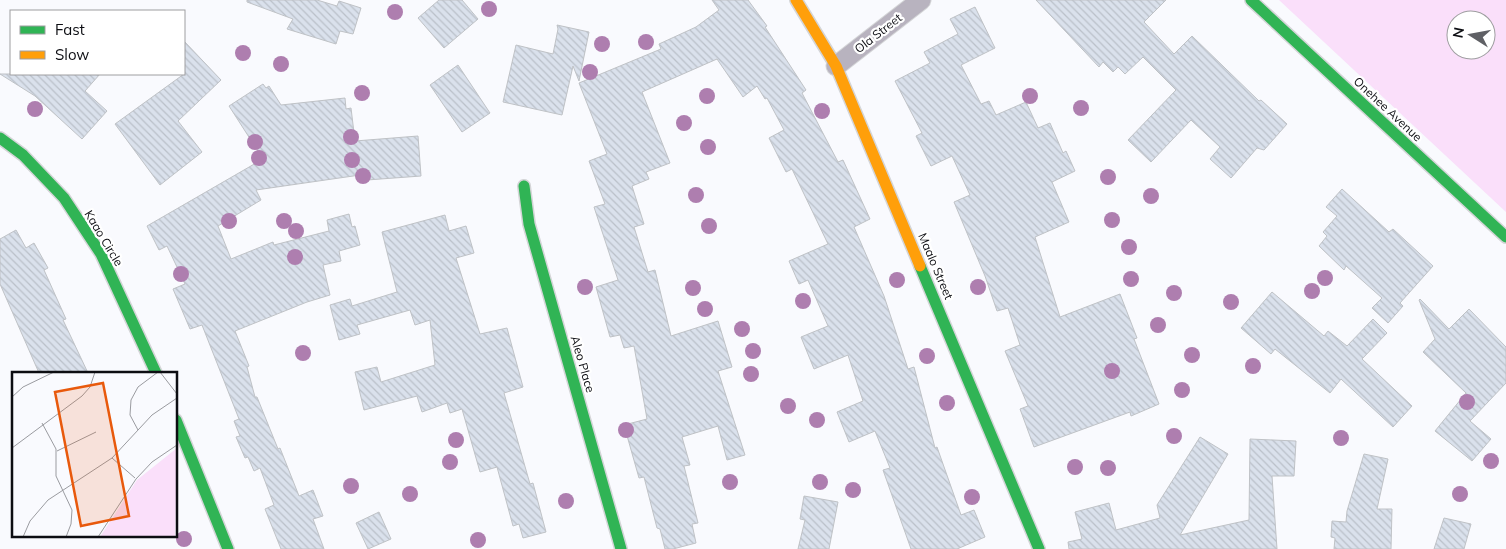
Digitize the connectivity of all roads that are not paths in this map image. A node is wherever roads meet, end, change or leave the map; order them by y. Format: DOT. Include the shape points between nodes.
graph roads {
  1 [pos="796,0"];
  2 [pos="921,0"];
  3 [pos="1251,0"];
  4 [pos="836,66"];
  5 [pos="0,138"];
  6 [pos="524,186"];
  7 [pos="1506,237"];
  8 [pos="156,372"];
  9 [pos="178,425"];
  10 [pos="228,549"];
  11 [pos="621,549"];
  12 [pos="1039,549"];
  1 -- 4 [label="street, Maalo Street"];
  2 -- 4 [label="street, Ola Street"];
  3 -- 7 [label="street, Onehee Avenue"];
  4 -- 12 [label="street, Maalo Street"];
  5 -- 8 [label="street, Kaao Circle" via="23,155 64,198 101,254"];
  6 -- 11 [label="street, Aleo Place" via="529,224"];
  9 -- 10 [label="street"];
}
